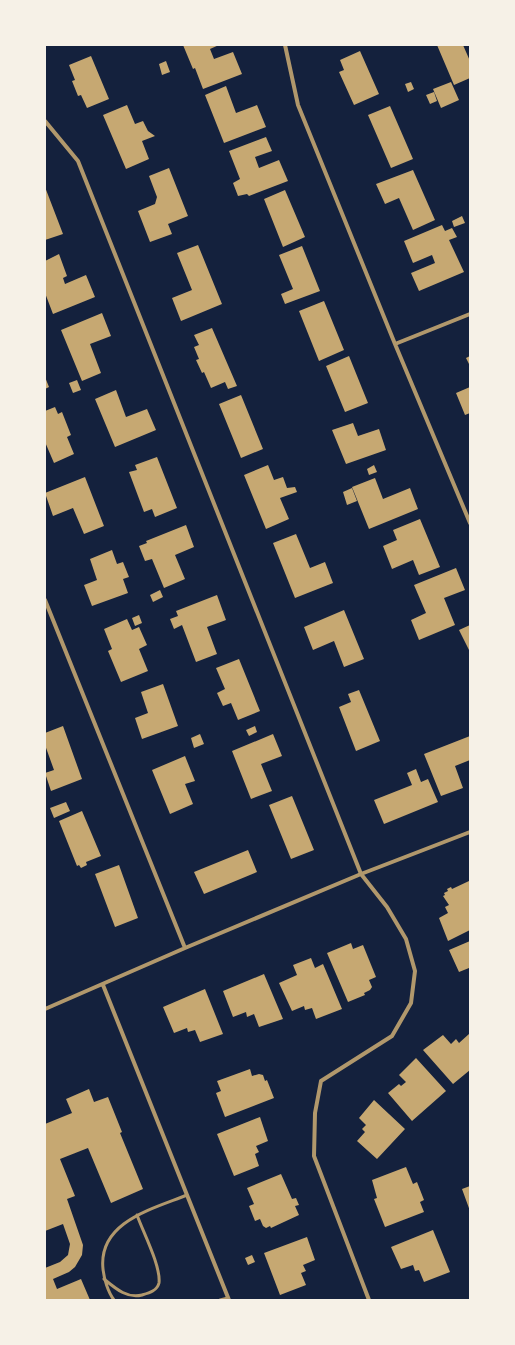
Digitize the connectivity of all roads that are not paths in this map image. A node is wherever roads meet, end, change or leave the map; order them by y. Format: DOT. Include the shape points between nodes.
graph roads {
  1 [pos="285,45"];
  2 [pos="45,121"];
  3 [pos="470,314"];
  4 [pos="395,344"];
  5 [pos="470,523"];
  6 [pos="45,600"];
  7 [pos="470,832"];
  8 [pos="360,874"];
  9 [pos="185,948"];
  10 [pos="103,985"];
  11 [pos="45,1009"];
  12 [pos="187,1195"];
  13 [pos="137,1216"];
  14 [pos="103,1278"];
  15 [pos="229,1299"];
  16 [pos="114,1300"];
  17 [pos="220,1300"];
  18 [pos="369,1300"];
  1 -- 4 [label="street" via="298,105"];
  2 -- 8 [label="street" via="78,161"];
  3 -- 4 [label="street"];
  4 -- 5 [label="street"];
  6 -- 9 [label="street"];
  7 -- 8 [label="street"];
  8 -- 9 [label="street"];
  8 -- 18 [label="street" via="387,907 406,939 415,971 411,1003 392,1036 321,1081 315,1113 314,1156"];
  9 -- 10 [label="street"];
  10 -- 11 [label="street"];
  10 -- 12 [label="street"];
  12 -- 13 [label="lane"];
  12 -- 15 [label="street"];
  13 -- 14 [label="lane" via="117,1228 106,1243 102,1257"];
  13 -- 14 [label="lane" via="158,1269 159,1284 153,1292 140,1296 125,1294"];
  14 -- 16 [label="lane"];
  15 -- 17 [label="lane"];
}
